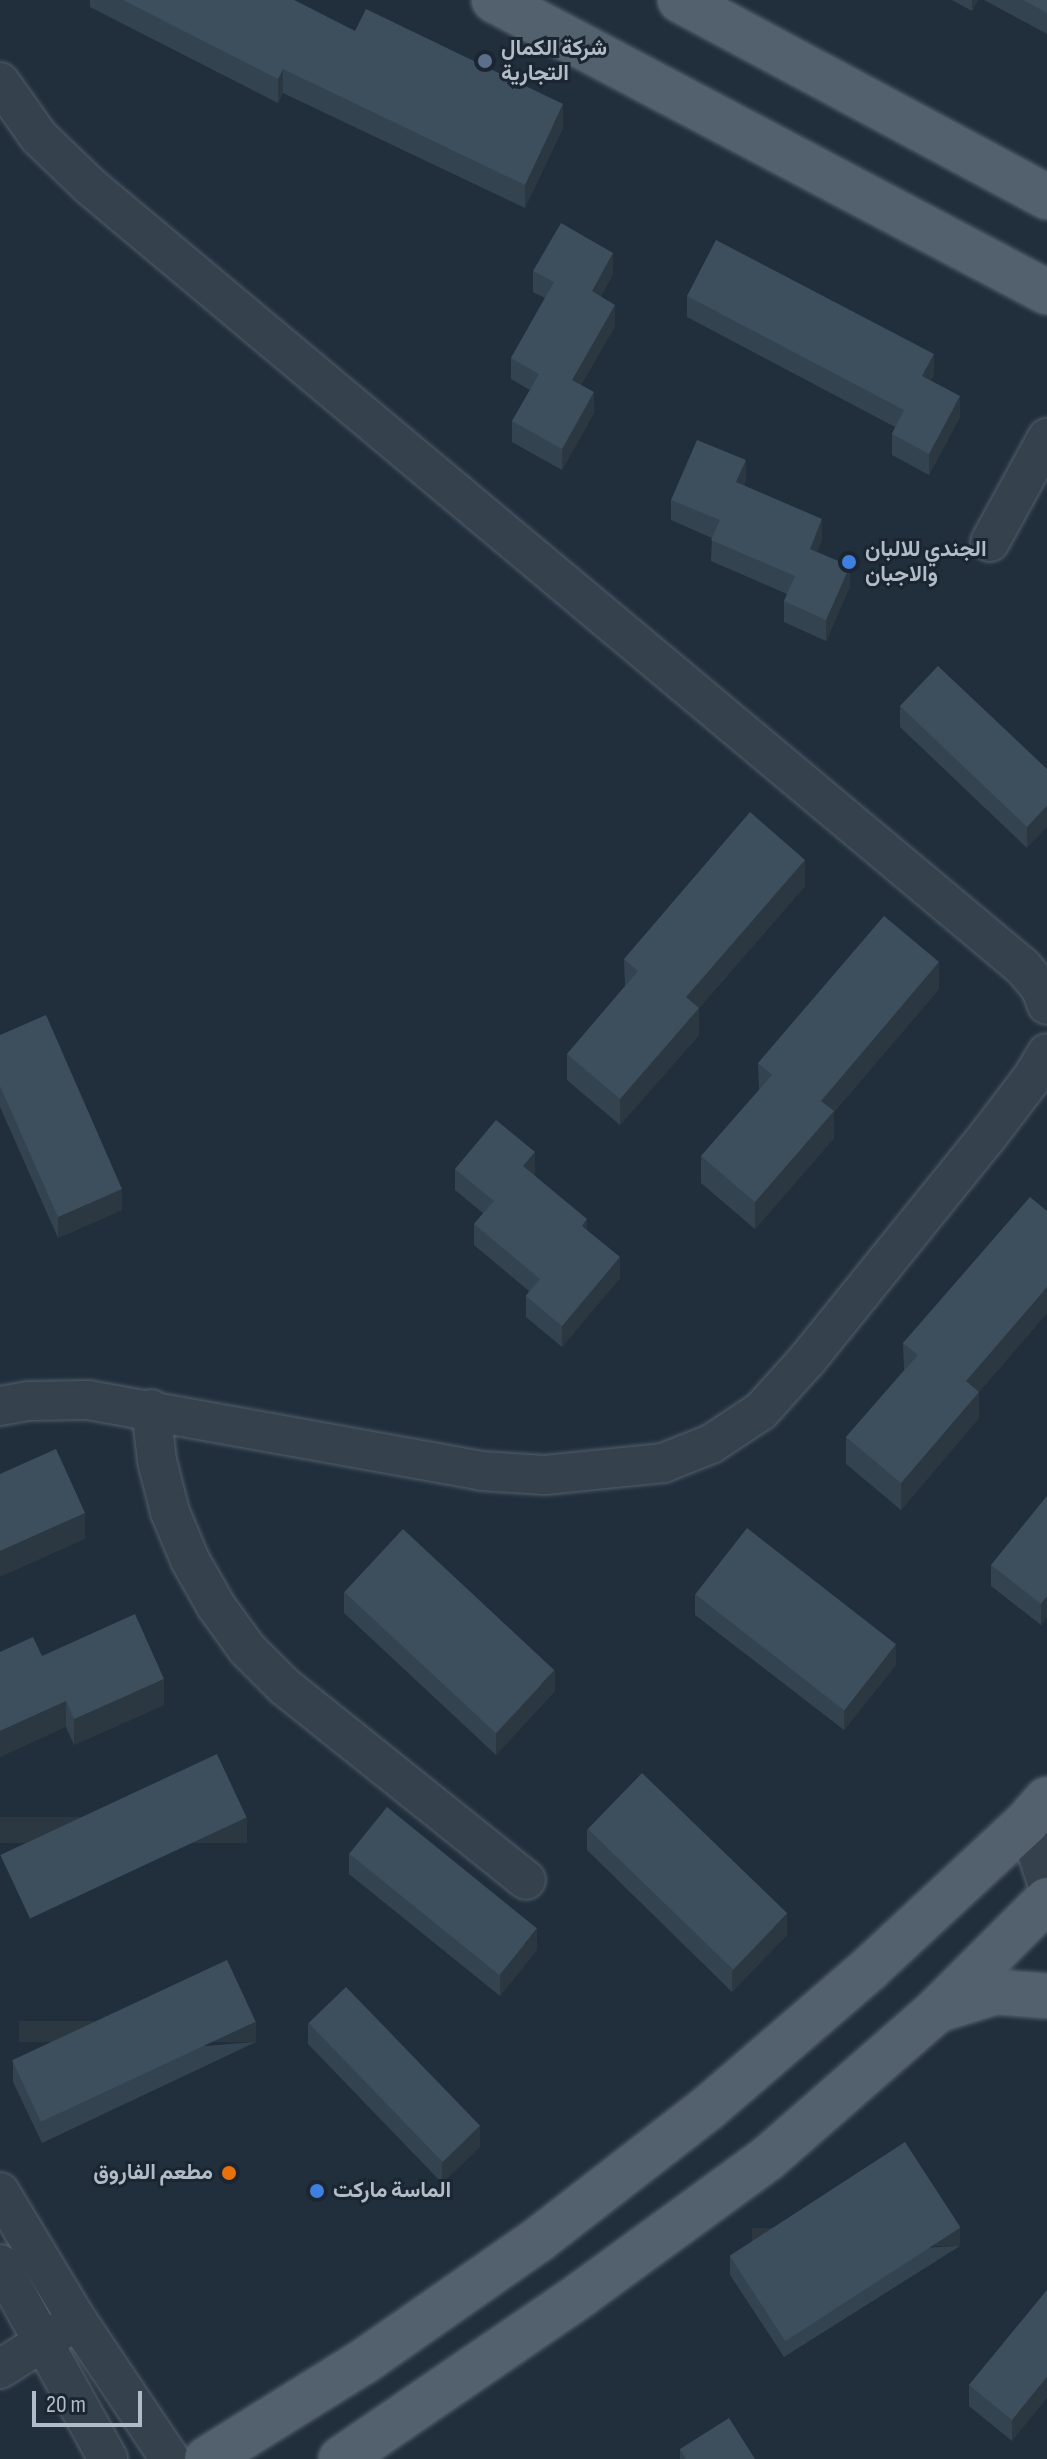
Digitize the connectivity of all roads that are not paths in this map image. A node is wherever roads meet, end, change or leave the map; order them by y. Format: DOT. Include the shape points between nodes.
graph roads {
  1 [pos="494,0"];
  2 [pos="680,0"];
  3 [pos="0,82"];
  4 [pos="1047,197"];
  5 [pos="1047,292"];
  6 [pos="1047,438"];
  7 [pos="990,542"];
  8 [pos="1047,1005"];
  9 [pos="1047,1053"];
  10 [pos="0,1406"];
  11 [pos="151,1409"];
  12 [pos="1040,1817"];
  13 [pos="526,1880"];
  14 [pos="1047,1883"];
  15 [pos="1047,1900"];
  16 [pos="1047,1996"];
  17 [pos="934,2013"];
  18 [pos="0,2192"];
  19 [pos="0,2264"];
  20 [pos="77,2320"];
  21 [pos="45,2342"];
  22 [pos="0,2369"];
  23 [pos="108,2459"];
  24 [pos="170,2459"];
  25 [pos="207,2459"];
  26 [pos="341,2459"];
  1 -- 5 [label="main road"];
  2 -- 4 [label="main road"];
  3 -- 8 [label="street" via="39,137 91,187 1011,958 1040,987"];
  6 -- 7 [label="street"];
  9 -- 11 [label="street" via="987,1137 761,1411 663,1463 545,1475 481,1471"];
  10 -- 11 [label="street" via="88,1400"];
  11 -- 13 [label="street" via="170,1512 190,1560 247,1649 284,1686"];
  12 -- 14 [label="street"];
  12 -- 25 [label="main road" via="708,2108 551,2230 363,2362"];
  15 -- 17 [label="main road"];
  16 -- 17 [label="main road" via="995,1992"];
  17 -- 26 [label="main road" via="767,2159"];
  18 -- 20 [label="street"];
  19 -- 21 [label="street"];
  20 -- 21 [label="street"];
  20 -- 24 [label="street"];
  21 -- 22 [label="street"];
  21 -- 23 [label="street"];
}
